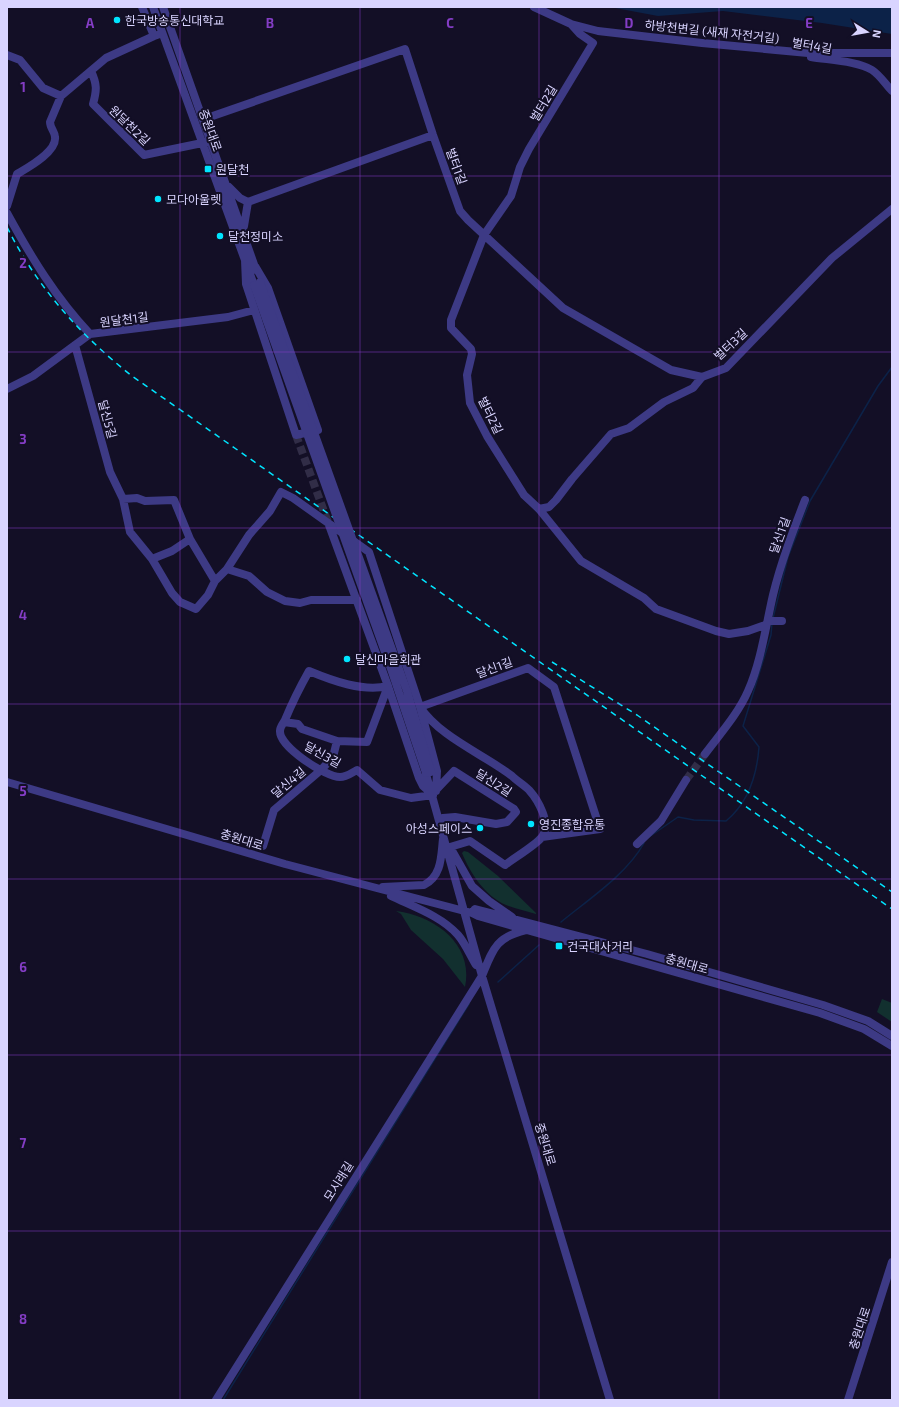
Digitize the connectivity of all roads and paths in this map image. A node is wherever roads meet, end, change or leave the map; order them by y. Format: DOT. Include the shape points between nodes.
graph roads {
  1 [pos="142,7"];
  2 [pos="153,7"];
  3 [pos="163,7"];
  4 [pos="534,7"];
  5 [pos="570,24"];
  6 [pos="171,28"];
  7 [pos="162,32"];
  8 [pos="154,36"];
  9 [pos="766,50"];
  10 [pos="892,53"];
  11 [pos="7,56"];
  12 [pos="91,71"];
  13 [pos="892,90"];
  14 [pos="61,96"];
  15 [pos="204,119"];
  16 [pos="433,135"];
  17 [pos="212,142"];
  18 [pos="203,143"];
  19 [pos="228,186"];
  20 [pos="248,202"];
  21 [pos="7,206"];
  22 [pos="892,209"];
  23 [pos="7,213"];
  24 [pos="243,232"];
  25 [pos="484,235"];
  26 [pos="245,260"];
  27 [pos="255,266"];
  28 [pos="257,284"];
  29 [pos="254,310"];
  30 [pos="90,334"];
  31 [pos="75,345"];
  32 [pos="702,377"];
  33 [pos="7,389"];
  34 [pos="123,498"];
  35 [pos="805,500"];
  36 [pos="539,509"];
  37 [pos="329,525"];
  38 [pos="190,539"];
  39 [pos="152,559"];
  40 [pos="227,569"];
  41 [pos="216,581"];
  42 [pos="357,600"];
  43 [pos="769,621"];
  44 [pos="782,621"];
  45 [pos="388,686"];
  46 [pos="420,707"];
  47 [pos="284,722"];
  48 [pos="338,741"];
  49 [pos="705,754"];
  50 [pos="321,770"];
  51 [pos="686,780"];
  52 [pos="7,782"];
  53 [pos="434,793"];
  54 [pos="443,818"];
  55 [pos="444,834"];
  56 [pos="542,837"];
  57 [pos="637,844"];
  58 [pos="263,846"];
  59 [pos="450,847"];
  60 [pos="373,888"];
  61 [pos="461,894"];
  62 [pos="464,910"];
  63 [pos="472,913"];
  64 [pos="512,917"];
  65 [pos="526,930"];
  66 [pos="482,976"];
  67 [pos="892,1036"];
  68 [pos="892,1046"];
  69 [pos="892,1262"];
  70 [pos="216,1400"];
  71 [pos="610,1400"];
  72 [pos="848,1400"];
  1 -- 8 [label="street"];
  2 -- 7 [label="street, 중원대로"];
  3 -- 6 [label="street, 중원대로"];
  4 -- 5 [label="street, 하방천변길 (새재 자전거길)"];
  5 -- 9 [label="street, 하방천변길 (새재 자전거길)" via="598,31"];
  5 -- 25 [label="street, 벌터2길" via="593,43 529,149 510,196"];
  6 -- 7 [label="street"];
  6 -- 15 [label="street, 중원대로"];
  7 -- 8 [label="street"];
  7 -- 18 [label="street, 중원대로"];
  8 -- 12 [label="street" via="114,54"];
  9 -- 10 [label="street, 하방천변길 (새재 자전거길)"];
  9 -- 13 [label="street, 벌터4길" via="862,66 872,70"];
  11 -- 14 [label="street" via="20,60 43,88"];
  12 -- 14 [label="street"];
  12 -- 18 [label="street, 원달천2길" via="97,84 93,104 144,155"];
  14 -- 21 [label="street" via="50,122 55,142 43,158 17,174"];
  15 -- 16 [label="street, 벌터1길" via="405,49"];
  15 -- 17 [label="street, 중원대로"];
  16 -- 20 [label="street"];
  16 -- 25 [label="street, 벌터1길" via="460,211"];
  17 -- 18 [label="street, 원달천2길"];
  17 -- 19 [label="street, 중원대로"];
  18 -- 26 [label="street, 중원대로"];
  19 -- 20 [label="street"];
  19 -- 24 [label="street, 중원대로"];
  20 -- 24 [label="street"];
  22 -- 32 [label="street, 벌터3길" via="832,258 726,368"];
  23 -- 30 [label="street, 원달천1길" via="50,285"];
  24 -- 27 [label="street, 중원대로"];
  25 -- 32 [label="street, 벌터1길" via="563,308 671,370"];
  25 -- 36 [label="street, 벌터2길" via="451,320 451,328 471,349 467,374 470,402 515,481"];
  26 -- 28 [label="street, 중원대로"];
  26 -- 29 [label="street" via="246,284"];
  27 -- 28 [label="street, 중원대로"];
  27 -- 29 [label="street" via="268,288 318,430 296,435"];
  28 -- 53 [label="street, 중원대로, bridge"];
  29 -- 30 [label="street, 원달천1길" via="228,317"];
  30 -- 31 [label="street"];
  31 -- 33 [label="street" via="33,376"];
  31 -- 34 [label="street, 달신5길" via="110,472"];
  32 -- 36 [label="street, 벌터3길" via="693,388 664,402 629,428 611,434 556,500 549,507"];
  34 -- 38 [label="street" via="145,501 174,500"];
  34 -- 39 [label="street, 달신5길" via="130,532"];
  35 -- 43 [label="street, 달신1길" via="784,554"];
  36 -- 43 [label="street, 벌터2길" via="581,561 644,598 656,608 729,634 764,625"];
  37 -- 40 [label="street, 달신5길" via="281,492"];
  37 -- 42 [label="street"];
  37 -- 46 [label="street" via="368,552"];
  38 -- 39 [label="street" via="172,551"];
  38 -- 41 [label="street"];
  39 -- 41 [label="street, 달신5길" via="172,594 180,602 196,609"];
  40 -- 41 [label="street, 달신5길"];
  40 -- 42 [label="street" via="249,576 267,592 285,601 300,603 311,600"];
  42 -- 45 [label="street"];
  43 -- 44 [label="street"];
  43 -- 49 [label="street, 달신1길" via="748,691 739,708"];
  45 -- 47 [label="street, 달신3길" via="374,689 328,679 309,671 290,705"];
  45 -- 48 [label="street" via="367,742"];
  45 -- 53 [label="street" via="418,778 423,786"];
  46 -- 53 [label="street" via="437,771"];
  46 -- 56 [label="street" via="426,716 460,743 528,789 539,804 542,814 545,825"];
  46 -- 56 [label="street, 달신1길" via="528,668 554,687 600,829"];
  47 -- 48 [label="street" via="298,724 302,729"];
  47 -- 50 [label="street, 달신3길" via="279,730 280,735 297,756"];
  48 -- 50 [label="street, 달신4길" via="333,757"];
  50 -- 53 [label="street, 달신3길" via="338,777 345,777 357,770 380,790 411,798"];
  50 -- 58 [label="street, 달신4길" via="274,810"];
  51 -- 57 [label="street" via="661,821"];
  52 -- 60 [label="street, 충원대로"];
  53 -- 54 [label="street, 중원대로"];
  53 -- 54 [label="street, 달신2길" via="454,772 516,812 507,822 496,824 455,817"];
  53 -- 55 [label="street, 중원대로"];
  54 -- 59 [label="street, 중원대로"];
  55 -- 60 [label="street" via="439,868 430,882 424,885"];
  55 -- 61 [label="street, 중원대로"];
  56 -- 59 [label="street, 달신1길" via="505,865 470,841"];
  59 -- 61 [label="street, 중원대로"];
  59 -- 64 [label="street" via="472,886"];
  60 -- 62 [label="street, 충원대로"];
  60 -- 66 [label="street" via="445,924 459,936"];
  61 -- 62 [label="street, 중원대로"];
  62 -- 63 [label="street, 충원대로"];
  62 -- 66 [label="street, 중원대로"];
  63 -- 64 [label="street, 충원대로" via="475,909"];
  63 -- 65 [label="street, 충원대로"];
  64 -- 67 [label="street, 충원대로" via="823,1005 868,1021"];
  65 -- 66 [label="street, 모시래길" via="504,938 497,944"];
  65 -- 68 [label="street, 충원대로" via="820,1013 864,1029"];
  66 -- 70 [label="street, 모시래길"];
  66 -- 71 [label="street, 중원대로"];
  69 -- 72 [label="street, 충원대로"];
}
